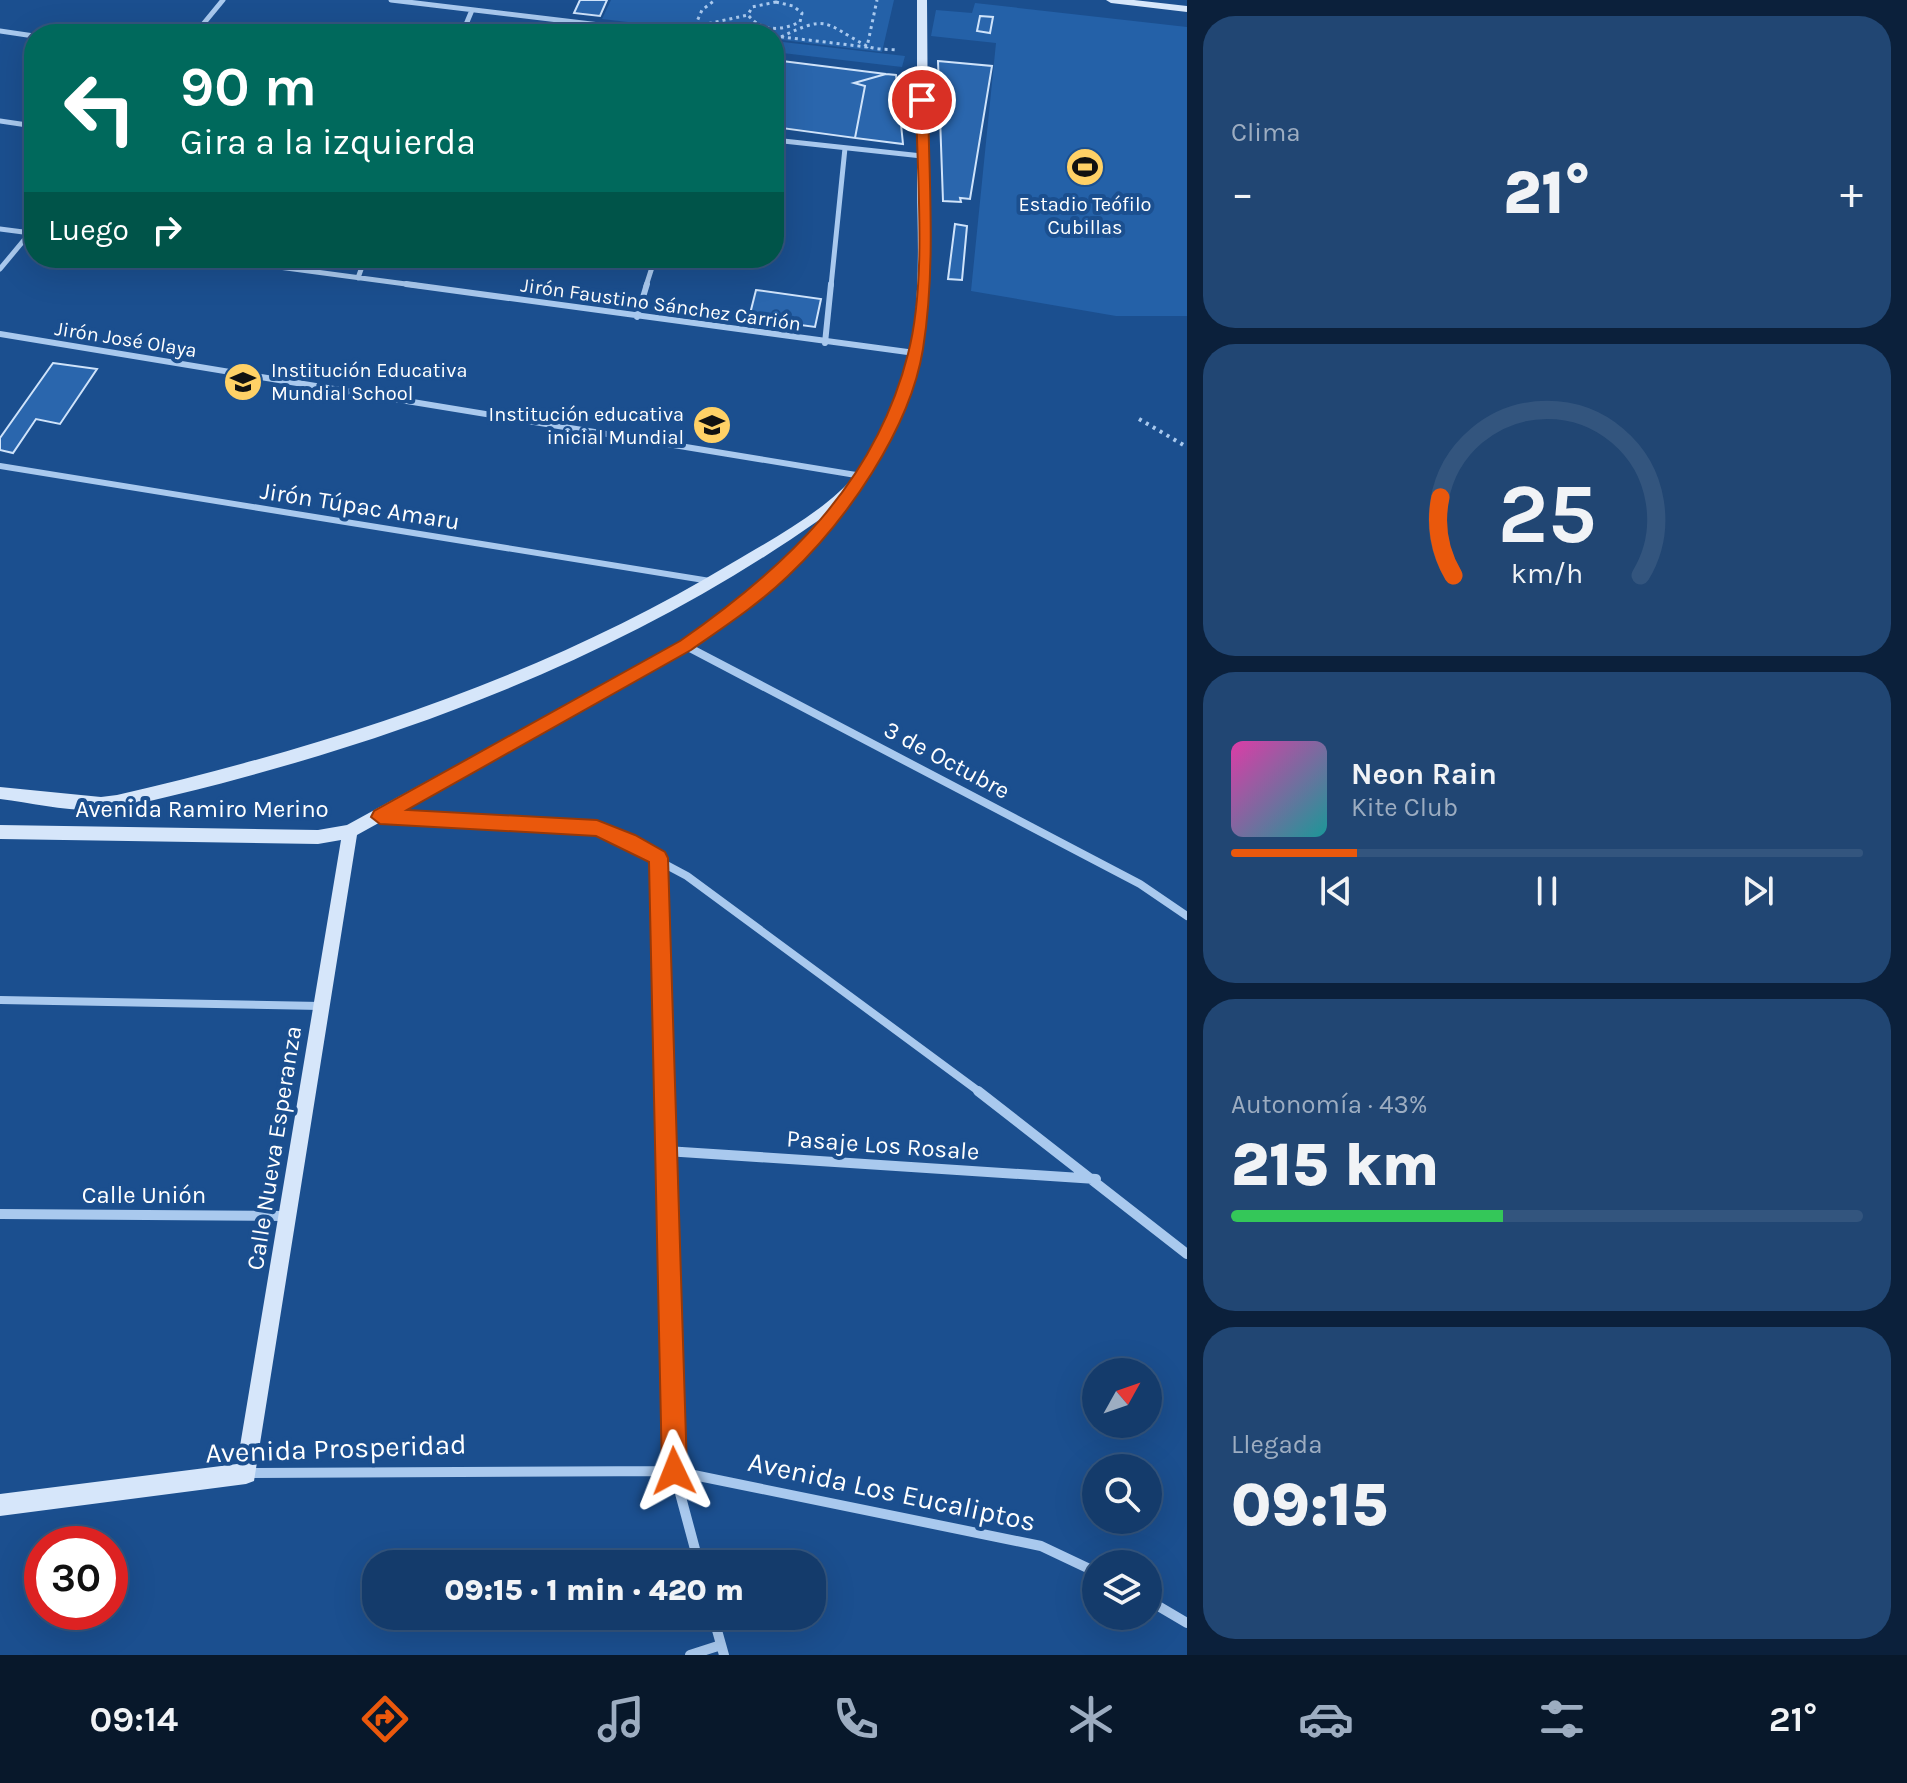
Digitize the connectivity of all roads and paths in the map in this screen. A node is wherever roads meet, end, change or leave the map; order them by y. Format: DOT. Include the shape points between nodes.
graph roads {
  1 [pos="223,0"];
  2 [pos="391,0"];
  3 [pos="455,0"];
  4 [pos="715,0"];
  5 [pos="747,0"];
  6 [pos="877,0"];
  7 [pos="922,0"];
  8 [pos="1111,0"];
  9 [pos="756,5"];
  10 [pos="450,7"];
  11 [pos="1187,9"];
  12 [pos="472,10"];
  13 [pos="748,15"];
  14 [pos="203,24"];
  15 [pos="466,24"];
  16 [pos="590,24"];
  17 [pos="696,24"];
  18 [pos="708,24"];
  19 [pos="755,24"];
  20 [pos="796,26"];
  21 [pos="784,27"];
  22 [pos="0,31"];
  23 [pos="24,35"];
  24 [pos="784,35"];
  25 [pos="784,37"];
  26 [pos="867,47"];
  27 [pos="0,121"];
  28 [pos="24,125"];
  29 [pos="784,141"];
  30 [pos="845,148"];
  31 [pos="922,156"];
  32 [pos="0,229"];
  33 [pos="24,231"];
  34 [pos="24,242"];
  35 [pos="284,268"];
  36 [pos="362,268"];
  37 [pos="652,268"];
  38 [pos="0,269"];
  39 [pos="358,278"];
  40 [pos="637,317"];
  41 [pos="0,334"];
  42 [pos="825,343"];
  43 [pos="915,353"];
  44 [pos="1139,419"];
  45 [pos="1187,447"];
  46 [pos="0,466"];
  47 [pos="862,476"];
  48 [pos="714,582"];
  49 [pos="686,646"];
  50 [pos="0,793"];
  51 [pos="380,817"];
  52 [pos="350,831"];
  53 [pos="0,832"];
  54 [pos="659,858"];
  55 [pos="1187,916"];
  56 [pos="0,1000"];
  57 [pos="321,1006"];
  58 [pos="666,1151"];
  59 [pos="1098,1179"];
  60 [pos="0,1214"];
  61 [pos="287,1216"];
  62 [pos="1187,1254"];
  63 [pos="674,1471"];
  64 [pos="246,1473"];
  65 [pos="0,1505"];
  66 [pos="695,1550"];
  67 [pos="1082,1565"];
  68 [pos="1162,1608"];
  69 [pos="1187,1623"];
  70 [pos="717,1630"];
  71 [pos="722,1650"];
  72 [pos="690,1655"];
  1 -- 14 [label="street"];
  2 -- 10 [label="street"];
  3 -- 10 [label="street"];
  4 -- 17 [label="path" via="702,10"];
  5 -- 9 [label="path"];
  6 -- 26 [label="path"];
  7 -- 31 [label="street, Avenida Ramiro Merino"];
  8 -- 11 [label="street"];
  9 -- 13 [label="path"];
  9 -- 20 [label="path" via="793,6 802,13"];
  10 -- 12 [label="street"];
  12 -- 15 [label="street"];
  12 -- 16 [label="street"];
  13 -- 18 [label="path"];
  13 -- 19 [label="path"];
  20 -- 21 [label="path"];
  20 -- 24 [label="path"];
  20 -- 26 [label="path" via="837,26"];
  22 -- 23 [label="street"];
  25 -- 26 [label="path"];
  27 -- 28 [label="street"];
  29 -- 30 [label="street"];
  30 -- 31 [label="street"];
  30 -- 42 [label="street"];
  31 -- 43 [label="street, Avenida Ramiro Merino" via="923,292"];
  32 -- 33 [label="street"];
  34 -- 38 [label="street"];
  35 -- 39 [label="street, Jirón Faustino Sánchez Carrión"];
  36 -- 39 [label="street"];
  37 -- 40 [label="street"];
  39 -- 40 [label="street, Jirón Faustino Sánchez Carrión"];
  40 -- 42 [label="street, Jirón Faustino Sánchez Carrión"];
  41 -- 47 [label="street, Jirón José Olaya"];
  42 -- 43 [label="street, Jirón Faustino Sánchez Carrión"];
  43 -- 47 [label="street, Avenida Ramiro Merino" via="891,425"];
  44 -- 45 [label="path"];
  46 -- 48 [label="street, Jirón Túpac Amaru"];
  47 -- 48 [label="street, Avenida Ramiro Merino" via="796,529"];
  47 -- 49 [label="street, Avenida Ramiro Merino" via="782,573"];
  48 -- 50 [label="street, Avenida Ramiro Merino" via="650,618 512,679 369,736 245,774 101,804"];
  49 -- 51 [label="street, Avenida Ramiro Merino"];
  49 -- 55 [label="street, 3 de Octubre" via="1140,884"];
  51 -- 52 [label="street, Avenida Ramiro Merino"];
  51 -- 54 [label="street" via="597,828"];
  52 -- 53 [label="street, Avenida Ramiro Merino" via="318,837"];
  52 -- 57 [label="street, Calle Nueva Esperanza"];
  54 -- 58 [label="street"];
  54 -- 59 [label="street"];
  56 -- 57 [label="street"];
  57 -- 61 [label="street, Calle Nueva Esperanza"];
  58 -- 59 [label="street, Pasaje Los Rosale"];
  58 -- 63 [label="street"];
  59 -- 62 [label="street"];
  60 -- 61 [label="street, Calle Unión"];
  61 -- 64 [label="street, Calle Nueva Esperanza"];
  63 -- 64 [label="street, Avenida Prosperidad"];
  63 -- 66 [label="street"];
  63 -- 67 [label="street, Avenida Los Eucaliptos" via="1041,1546"];
  64 -- 65 [label="street, Avenida Prosperidad"];
  68 -- 69 [label="street"];
  70 -- 71 [label="street"];
  71 -- 72 [label="street"];
}
